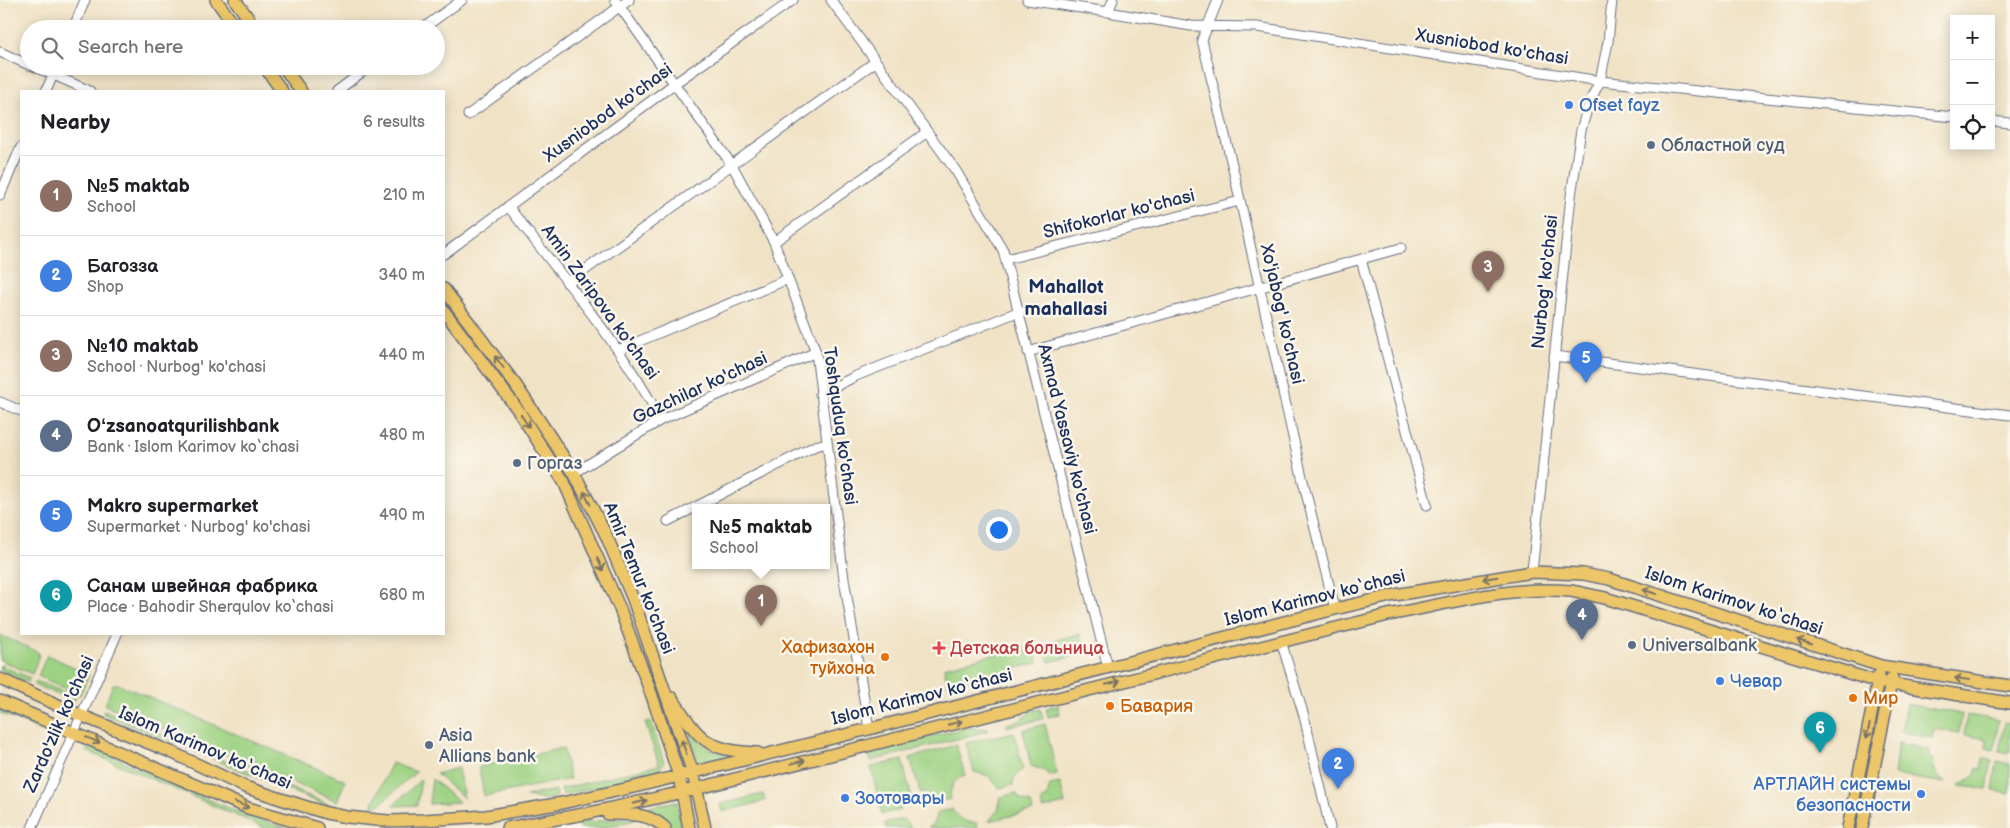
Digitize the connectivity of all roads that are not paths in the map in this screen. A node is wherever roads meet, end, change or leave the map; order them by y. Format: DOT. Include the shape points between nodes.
graph roads {
  1 [pos="85,0"];
  2 [pos="216,0"];
  3 [pos="235,0"];
  4 [pos="462,0"];
  5 [pos="629,0"];
  6 [pos="793,0"];
  7 [pos="831,0"];
  8 [pos="1027,0"];
  9 [pos="1114,0"];
  10 [pos="1218,0"];
  11 [pos="1612,0"];
  12 [pos="617,3"];
  13 [pos="1108,12"];
  14 [pos="77,20"];
  15 [pos="230,20"];
  16 [pos="249,20"];
  17 [pos="434,20"];
  18 [pos="1207,26"];
  19 [pos="0,52"];
  20 [pos="20,60"];
  21 [pos="875,62"];
  22 [pos="53,75"];
  23 [pos="62,75"];
  24 [pos="270,75"];
  25 [pos="289,75"];
  26 [pos="358,75"];
  27 [pos="1600,81"];
  28 [pos="674,84"];
  29 [pos="46,90"];
  30 [pos="88,90"];
  31 [pos="281,90"];
  32 [pos="300,90"];
  33 [pos="338,90"];
  34 [pos="468,116"];
  35 [pos="1950,117"];
  36 [pos="1995,121"];
  37 [pos="2010,123"];
  38 [pos="927,132"];
  39 [pos="20,149"];
  40 [pos="732,165"];
  41 [pos="0,195"];
  42 [pos="1240,201"];
  43 [pos="508,206"];
  44 [pos="774,242"];
  45 [pos="1401,248"];
  46 [pos="445,253"];
  47 [pos="1006,259"];
  48 [pos="1361,260"];
  49 [pos="788,279"];
  50 [pos="567,283"];
  51 [pos="1260,288"];
  52 [pos="445,290"];
  53 [pos="1020,311"];
  54 [pos="445,312"];
  55 [pos="618,350"];
  56 [pos="816,352"];
  57 [pos="1028,352"];
  58 [pos="1554,356"];
  59 [pos="820,394"];
  60 [pos="0,402"];
  61 [pos="20,411"];
  62 [pos="2010,415"];
  63 [pos="661,420"];
  64 [pos="827,443"];
  65 [pos="574,472"];
  66 [pos="701,504"];
  67 [pos="1428,505"];
  68 [pos="692,509"];
  69 [pos="668,521"];
  70 [pos="1532,572"];
  71 [pos="1384,598"];
  72 [pos="1335,609"];
  73 [pos="1388,615"];
  74 [pos="117,635"];
  75 [pos="1281,642"];
  76 [pos="1881,666"];
  77 [pos="1108,668"];
  78 [pos="1894,669"];
  79 [pos="0,679"];
  80 [pos="1878,682"];
  81 [pos="1891,684"];
  82 [pos="2010,686"];
  83 [pos="664,687"];
  84 [pos="0,701"];
  85 [pos="2010,703"];
  86 [pos="80,715"];
  87 [pos="869,729"];
  88 [pos="73,732"];
  89 [pos="767,754"];
  90 [pos="693,773"];
  91 [pos="679,776"];
  92 [pos="698,788"];
  93 [pos="683,792"];
  94 [pos="589,813"];
  95 [pos="32,828"];
  96 [pos="317,828"];
  97 [pos="506,828"];
  98 [pos="665,828"];
  99 [pos="689,828"];
  100 [pos="705,828"];
  101 [pos="1330,828"];
  102 [pos="1848,828"];
  103 [pos="1862,828"];
  1 -- 14 [label="street"];
  2 -- 15 [label="main road"];
  3 -- 16 [label="main road"];
  4 -- 17 [label="street"];
  5 -- 12 [label="street"];
  6 -- 28 [label="street, Xusniobod ko'chasi"];
  7 -- 21 [label="street, Axmad Yassaviy ko'chasi"];
  8 -- 13 [label="street, Xusniobod ko'chasi"];
  9 -- 13 [label="street"];
  10 -- 18 [label="street, Xo'jabog' ko'chasi"];
  11 -- 27 [label="street, Nurbog' ko'chasi"];
  12 -- 28 [label="street, Toshquduq ko'chasi"];
  12 -- 34 [label="street"];
  13 -- 18 [label="street, Xusniobod ko'chasi"];
  18 -- 27 [label="street, Xusniobod ko'chasi" via="1257,27"];
  18 -- 42 [label="street, Xo'jabog' ko'chasi" via="1202,40"];
  19 -- 20 [label="street"];
  21 -- 38 [label="street, Axmad Yassaviy ko'chasi"];
  21 -- 40 [label="street"];
  22 -- 29 [label="street"];
  23 -- 30 [label="street"];
  24 -- 31 [label="main road"];
  25 -- 32 [label="main road"];
  26 -- 33 [label="street"];
  27 -- 35 [label="street, Xusniobod ko'chasi"];
  27 -- 58 [label="street, Nurbog' ko'chasi" via="1581,130"];
  28 -- 40 [label="street, Toshquduq ko'chasi"];
  28 -- 43 [label="street, Xusniobod ko'chasi"];
  36 -- 37 [label="street"];
  38 -- 44 [label="street"];
  38 -- 47 [label="street, Axmad Yassaviy ko'chasi" via="956,171"];
  39 -- 41 [label="street"];
  40 -- 44 [label="street, Toshquduq ko'chasi"];
  40 -- 50 [label="street"];
  42 -- 47 [label="street, Shifokorlar ko'chasi"];
  42 -- 51 [label="street, Xo'jabog' ko'chasi"];
  43 -- 46 [label="street, Xusniobod ko'chasi"];
  43 -- 50 [label="street, Amin Zaripova ko'chasi"];
  44 -- 49 [label="street, Toshquduq ko'chasi"];
  45 -- 48 [label="street"];
  47 -- 53 [label="street, Axmad Yassaviy ko'chasi"];
  48 -- 51 [label="street"];
  48 -- 67 [label="street"];
  49 -- 55 [label="street"];
  49 -- 56 [label="street, Toshquduq ko'chasi"];
  50 -- 55 [label="street, Amin Zaripova ko'chasi"];
  51 -- 57 [label="street"];
  51 -- 72 [label="street, Xo'jabog' ko'chasi"];
  65 -- 52 [label="main road, Amir Temur ko'chasi, one-way" via="515,384"];
  53 -- 57 [label="street, Axmad Yassaviy ko'chasi"];
  53 -- 59 [label="street" via="856,376"];
  54 -- 91 [label="main road, Amir Temur ko'chasi, one-way" via="518,410 564,482 620,609"];
  55 -- 63 [label="street, Amin Zaripova ko'chasi"];
  56 -- 59 [label="street, Toshquduq ko'chasi"];
  56 -- 63 [label="street, Gazchilar ko'chasi"];
  57 -- 77 [label="street, Axmad Yassaviy ko'chasi"];
  58 -- 62 [label="street"];
  58 -- 70 [label="street, Nurbog' ko'chasi"];
  59 -- 64 [label="street, Toshquduq ko'chasi"];
  60 -- 61 [label="street"];
  63 -- 65 [label="street, Gazchilar ko'chasi"];
  64 -- 66 [label="street" via="815,446"];
  64 -- 87 [label="street, Toshquduq ko'chasi" via="844,580"];
  83 -- 65 [label="main road, Amir Temur ko'chasi, one-way" via="633,599"];
  68 -- 69 [label="street"];
  70 -- 71 [label="main road, Islom Karimov ko‘chasi, one-way"];
  76 -- 70 [label="main road, Islom Karimov ko‘chasi, one-way" via="1610,579 1583,574"];
  71 -- 72 [label="main road, Islom Karimov ko‘chasi"];
  71 -- 73 [label="main road" via="1381,608"];
  72 -- 77 [label="main road, Islom Karimov ko‘chasi"];
  73 -- 75 [label="main road, Islom Karimov ko‘chasi"];
  73 -- 80 [label="main road, Islom Karimov ko‘chasi" via="1488,596 1571,591 1606,598"];
  74 -- 86 [label="street, Zardo'zlik ko'chasi"];
  92 -- 75 [label="main road, Islom Karimov ko‘chasi, one-way"];
  75 -- 101 [label="street" via="1304,716"];
  76 -- 78 [label="main road, Islom Karimov ko‘chasi"];
  76 -- 80 [label="main road"];
  77 -- 87 [label="main road, Islom Karimov ko‘chasi"];
  78 -- 81 [label="main road"];
  82 -- 78 [label="main road, Islom Karimov ko‘chasi, one-way"];
  79 -- 86 [label="main road, Islom Karimov ko‘chasi"];
  80 -- 81 [label="main road, Islom Karimov ko‘chasi"];
  80 -- 102 [label="main road, one-way"];
  81 -- 85 [label="main road, Islom Karimov ko‘chasi"];
  81 -- 103 [label="main road"];
  83 -- 89 [label="main road" via="698,735 712,745 726,750"];
  90 -- 83 [label="main road, Amir Temur ko'chasi, one-way"];
  84 -- 88 [label="main road, Islom Karimov ko‘chasi"];
  86 -- 88 [label="street, Zardo'zlik ko'chasi"];
  86 -- 91 [label="main road, Islom Karimov ko‘chasi" via="245,787 326,813 388,821 486,816 562,803"];
  87 -- 89 [label="main road, Islom Karimov ko‘chasi"];
  88 -- 95 [label="street, Zardo'zlik ko'chasi"];
  88 -- 96 [label="main road, Islom Karimov ko‘chasi, one-way" via="248,808"];
  89 -- 90 [label="main road, Islom Karimov ko‘chasi"];
  90 -- 91 [label="main road, Islom Karimov ko‘chasi"];
  90 -- 92 [label="main road, Amir Temur ko'chasi"];
  91 -- 93 [label="main road, Amir Temur ko'chasi"];
  92 -- 93 [label="main road, Islom Karimov ko‘chasi"];
  92 -- 100 [label="main road, Amir Temur ko'chasi"];
  94 -- 93 [label="main road, Islom Karimov ko‘chasi, one-way"];
  93 -- 99 [label="main road, Amir Temur ko'chasi"];
  94 -- 97 [label="main road, Islom Karimov ko‘chasi"];
  94 -- 98 [label="main road" via="634,814 655,819"];
}
